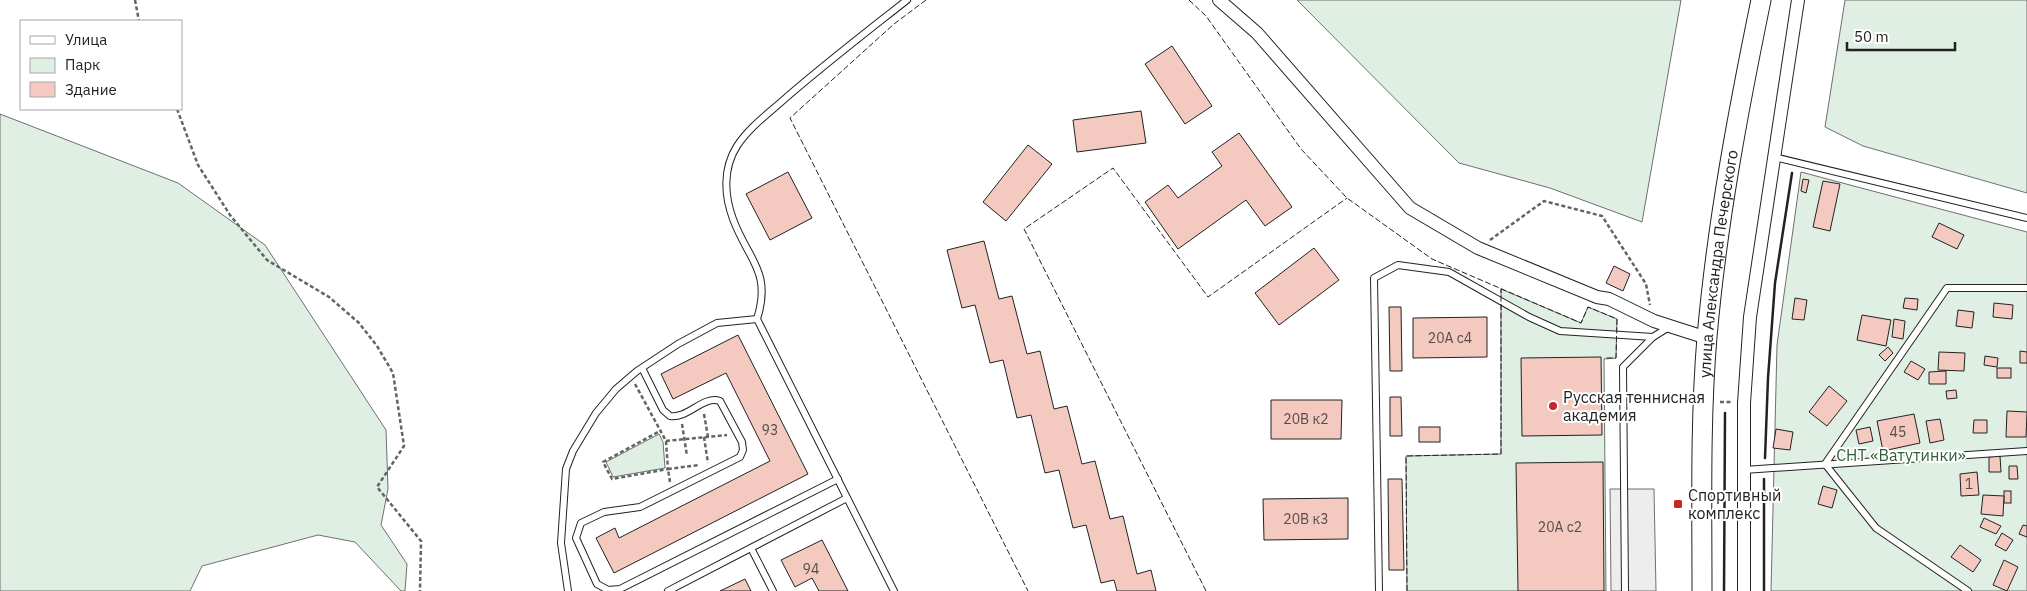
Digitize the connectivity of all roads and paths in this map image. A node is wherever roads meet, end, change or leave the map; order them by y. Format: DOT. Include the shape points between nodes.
graph roads {
  1 [pos="135,0"];
  2 [pos="907,0"];
  3 [pos="1218,0"];
  4 [pos="1761,0"];
  5 [pos="1798,0"];
  6 [pos="139,20"];
  7 [pos="177,110"];
  8 [pos="1773,157"];
  9 [pos="2027,218"];
  10 [pos="1478,248"];
  11 [pos="2027,288"];
  12 [pos="757,318"];
  13 [pos="1654,322"];
  14 [pos="1670,326"];
  15 [pos="1653,337"];
  16 [pos="1707,338"];
  17 [pos="642,368"];
  18 [pos="631,376"];
  19 [pos="1678,400"];
  20 [pos="1687,400"];
  21 [pos="1719,402"];
  22 [pos="1736,402"];
  23 [pos="703,405"];
  24 [pos="681,416"];
  25 [pos="660,431"];
  26 [pos="738,434"];
  27 [pos="706,437"];
  28 [pos="684,440"];
  29 [pos="666,441"];
  30 [pos="2027,451"];
  31 [pos="686,456"];
  32 [pos="708,464"];
  33 [pos="1825,464"];
  34 [pos="668,469"];
  35 [pos="1744,470"];
  36 [pos="709,472"];
  37 [pos="838,479"];
  38 [pos="672,491"];
  39 [pos="847,498"];
  40 [pos="751,548"];
  41 [pos="420,591"];
  42 [pos="568,591"];
  43 [pos="668,591"];
  44 [pos="772,591"];
  45 [pos="894,591"];
  46 [pos="1378,591"];
  47 [pos="1625,591"];
  48 [pos="1702,591"];
  49 [pos="1744,591"];
  50 [pos="1968,591"];
  1 -- 6 [label="path"];
  2 -- 12 [label="lane" via="812,74 748,131 736,147 726,183 727,202 760,276 763,300"];
  3 -- 10 [label="street" via="1257,33 1410,208"];
  4 -- 16 [label="main road, улица Александра Печерского" via="1726,180"];
  5 -- 8 [label="street"];
  7 -- 41 [label="path" via="198,166 230,215 267,260 330,297 359,323 393,374 404,446 377,487 421,541"];
  8 -- 9 [label="lane"];
  8 -- 35 [label="street" via="1750,317 1744,403"];
  10 -- 13 [label="street" via="1610,299"];
  10 -- 13 [label="path" via="1544,200 1602,216 1646,284"];
  11 -- 33 [label="lane" via="1947,288"];
  12 -- 17 [label="lane" via="717,323"];
  12 -- 37 [label="lane"];
  13 -- 14 [label="street"];
  14 -- 15 [label="lane"];
  14 -- 16 [label="street"];
  15 -- 46 [label="lane" via="1560,331 1449,272 1398,265 1374,278"];
  15 -- 47 [label="lane" via="1623,367"];
  16 -- 48 [label="main road, улица Александра Печерского" via="1702,457"];
  17 -- 18 [label="lane"];
  17 -- 24 [label="lane" via="666,414"];
  18 -- 25 [label="path"];
  18 -- 42 [label="lane" via="596,413 566,469 561,544"];
  19 -- 20 [label="path"];
  21 -- 22 [label="path"];
  23 -- 24 [label="lane"];
  23 -- 26 [label="lane" via="720,401"];
  23 -- 27 [label="path"];
  24 -- 28 [label="path"];
  25 -- 29 [label="path"];
  25 -- 34 [label="path" via="603,462 612,479"];
  26 -- 27 [label="path"];
  26 -- 36 [label="lane" via="742,454"];
  27 -- 28 [label="path"];
  27 -- 32 [label="path"];
  28 -- 29 [label="path"];
  28 -- 31 [label="path"];
  29 -- 34 [label="path"];
  30 -- 33 [label="lane"];
  32 -- 34 [label="path"];
  32 -- 36 [label="path"];
  33 -- 35 [label="lane"];
  33 -- 50 [label="lane" via="1876,528"];
  34 -- 38 [label="path"];
  35 -- 49 [label="street"];
  36 -- 38 [label="lane"];
  37 -- 38 [label="lane" via="620,589 608,590 597,584 576,538 581,523 604,512 640,507"];
  37 -- 39 [label="lane"];
  39 -- 40 [label="lane"];
  39 -- 45 [label="lane"];
  40 -- 43 [label="lane"];
  40 -- 44 [label="lane"];
}
